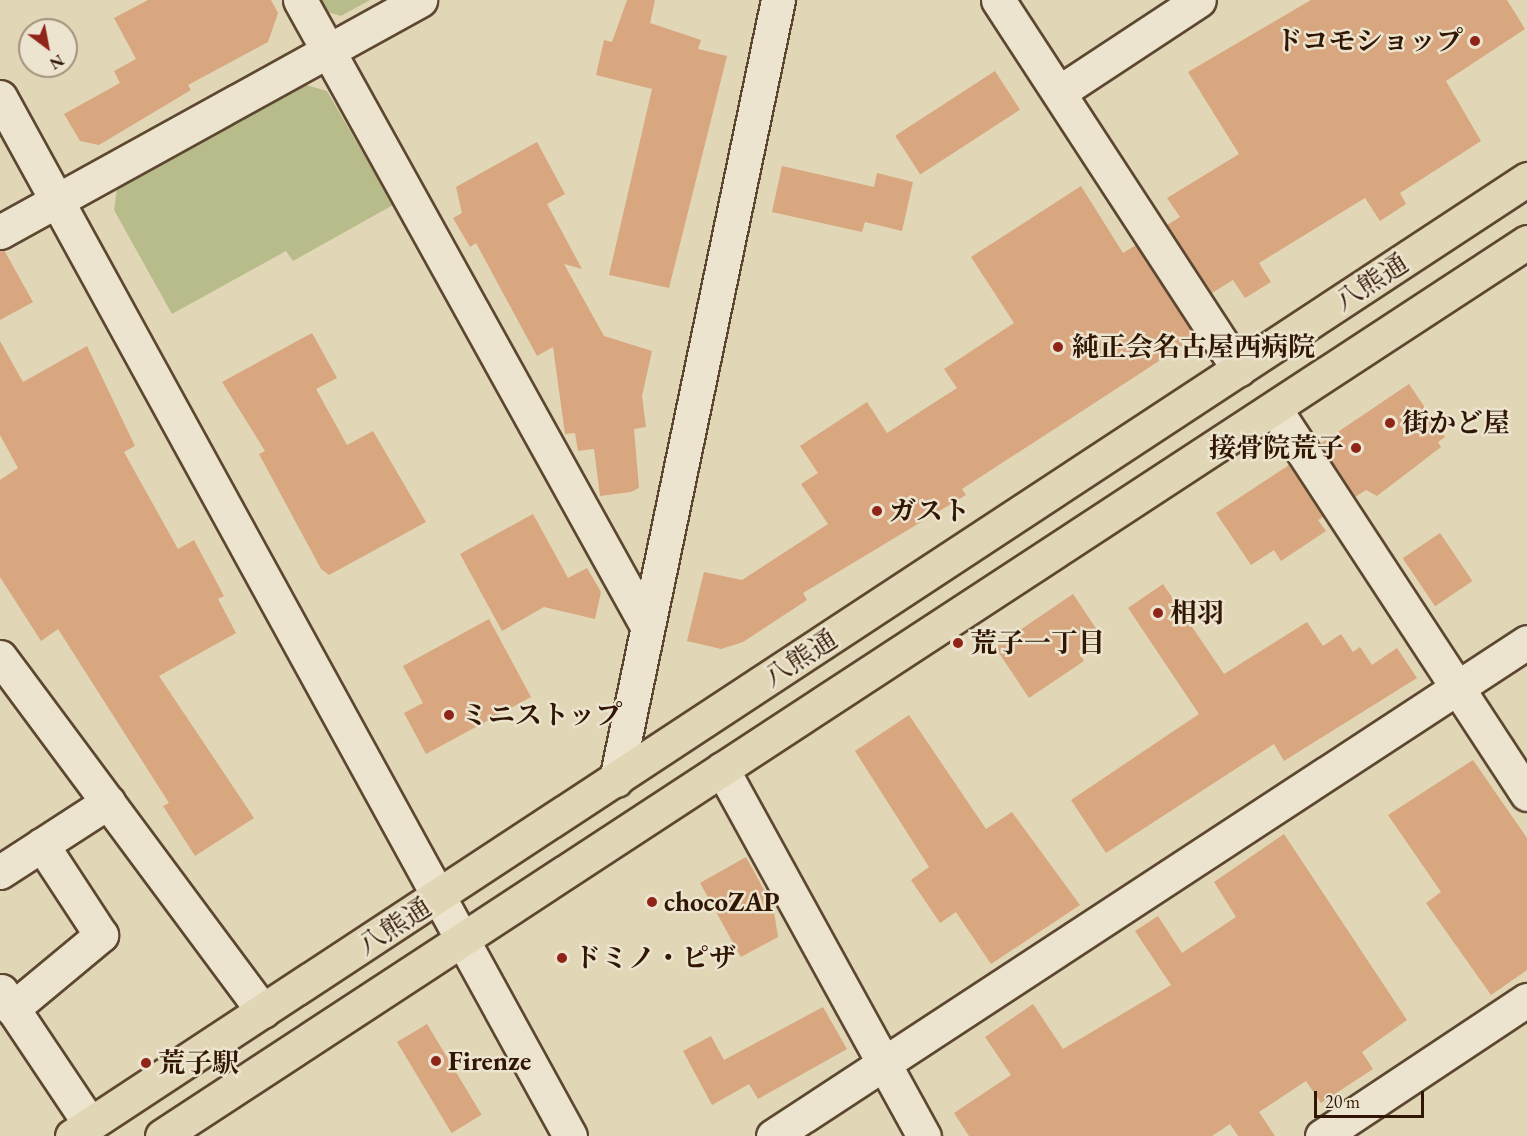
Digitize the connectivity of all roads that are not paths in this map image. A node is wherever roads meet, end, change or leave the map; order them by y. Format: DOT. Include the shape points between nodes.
graph roads {
  1 [pos="300,0"];
  2 [pos="420,0"];
  3 [pos="778,0"];
  4 [pos="998,0"];
  5 [pos="1198,0"];
  6 [pos="328,51"];
  7 [pos="1061,91"];
  8 [pos="0,97"];
  9 [pos="1527,179"];
  10 [pos="57,201"];
  11 [pos="0,232"];
  12 [pos="1527,242"];
  13 [pos="1239,369"];
  14 [pos="1275,409"];
  15 [pos="648,626"];
  16 [pos="1527,642"];
  17 [pos="0,657"];
  18 [pos="1457,688"];
  19 [pos="722,769"];
  20 [pos="616,780"];
  21 [pos="1527,794"];
  22 [pos="108,802"];
  23 [pos="42,845"];
  24 [pos="0,872"];
  25 [pos="439,897"];
  26 [pos="461,938"];
  27 [pos="6,999"];
  28 [pos="1527,1000"];
  29 [pos="263,1011"];
  30 [pos="884,1063"];
  31 [pos="81,1130"];
  32 [pos="162,1136"];
  33 [pos="570,1136"];
  34 [pos="773,1136"];
  35 [pos="924,1136"];
  36 [pos="1322,1136"];
  1 -- 6 [label="street"];
  2 -- 6 [label="street"];
  3 -- 15 [label="street"];
  4 -- 7 [label="street"];
  5 -- 7 [label="street"];
  6 -- 10 [label="street"];
  6 -- 15 [label="street"];
  7 -- 13 [label="street"];
  8 -- 10 [label="street"];
  9 -- 13 [label="main road, 八熊通"];
  10 -- 11 [label="street"];
  10 -- 25 [label="street"];
  12 -- 14 [label="main road, 八熊通"];
  13 -- 20 [label="main road, 八熊通"];
  14 -- 18 [label="street"];
  14 -- 19 [label="main road, 八熊通"];
  15 -- 20 [label="street"];
  16 -- 18 [label="street"];
  17 -- 22 [label="street"];
  18 -- 21 [label="street"];
  18 -- 30 [label="street"];
  19 -- 26 [label="main road, 八熊通"];
  19 -- 30 [label="street"];
  20 -- 25 [label="main road, 八熊通"];
  22 -- 23 [label="street"];
  22 -- 29 [label="street"];
  23 -- 24 [label="street"];
  23 -- 27 [label="street" via="101,935"];
  25 -- 26 [label="street"];
  25 -- 29 [label="main road, 八熊通"];
  26 -- 32 [label="main road, 八熊通"];
  26 -- 33 [label="street"];
  27 -- 31 [label="street"];
  28 -- 36 [label="street"];
  29 -- 31 [label="main road, 八熊通"];
  30 -- 34 [label="street"];
  30 -- 35 [label="street"];
}
